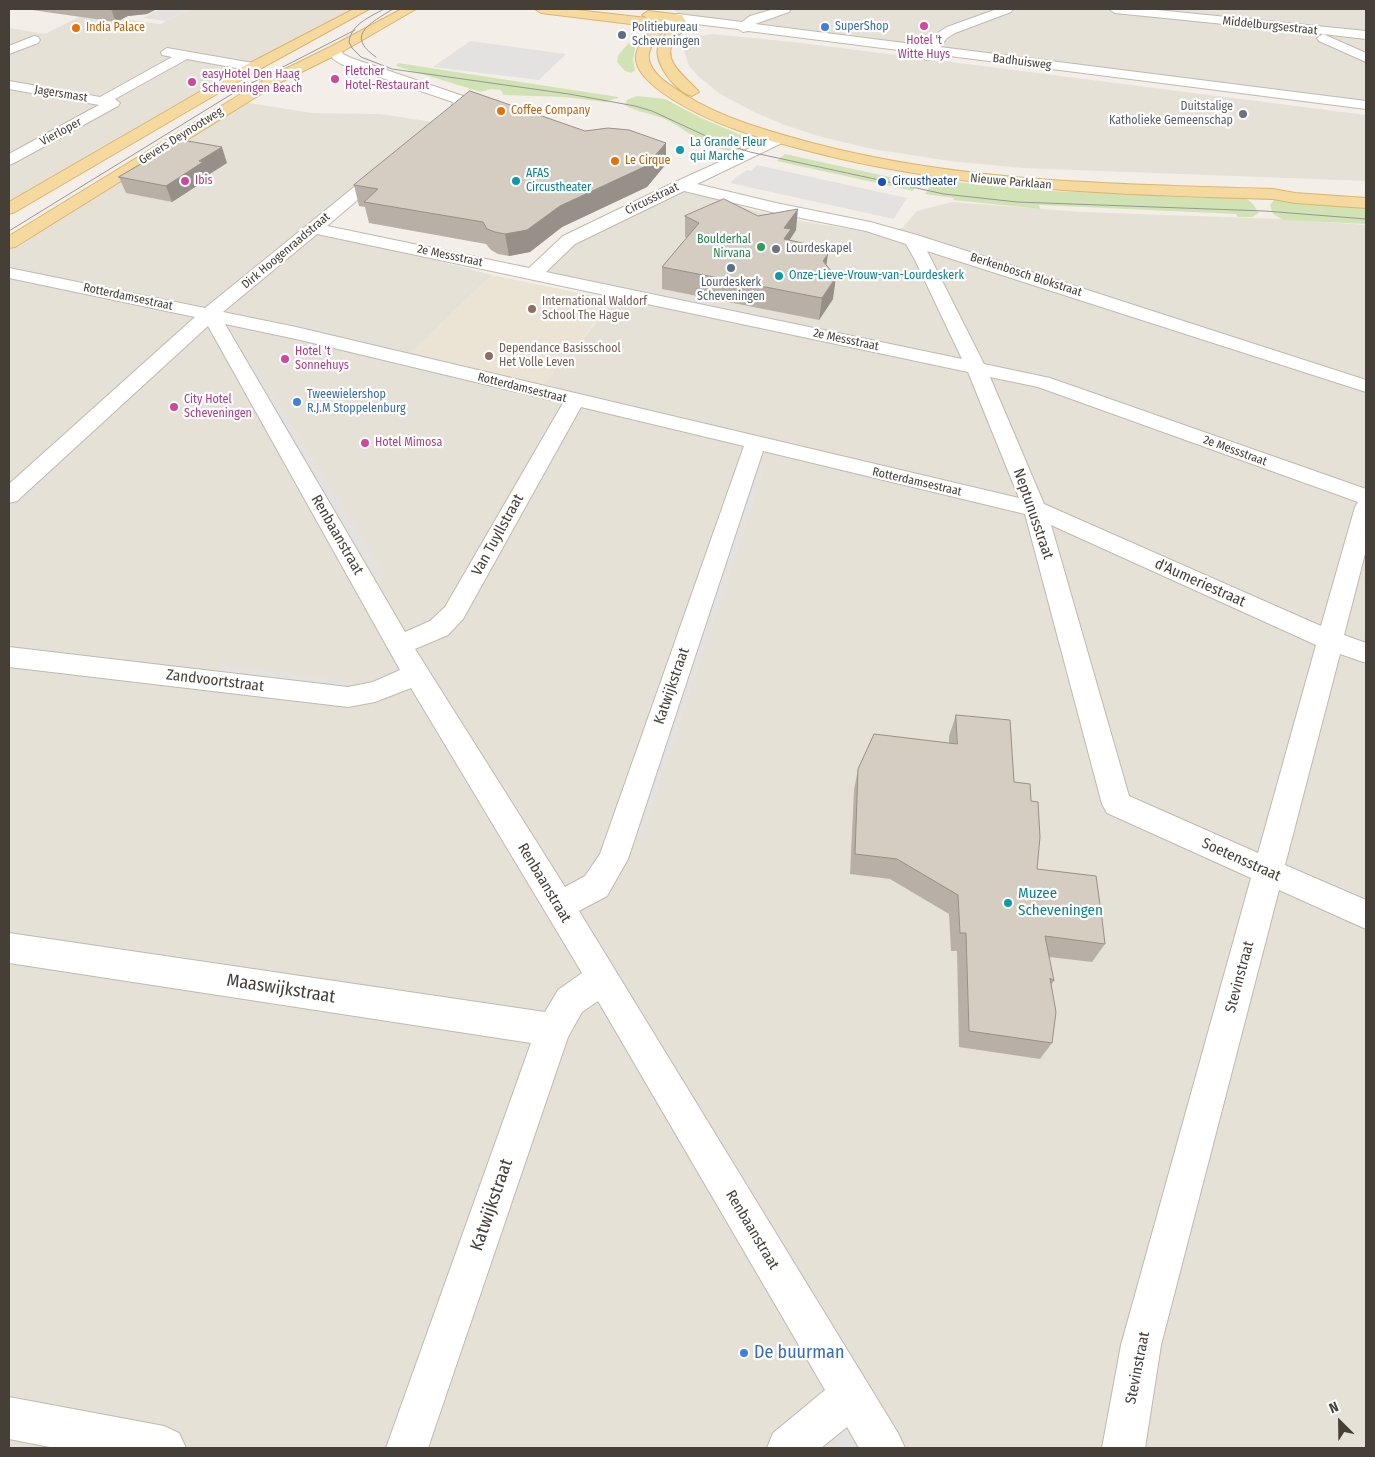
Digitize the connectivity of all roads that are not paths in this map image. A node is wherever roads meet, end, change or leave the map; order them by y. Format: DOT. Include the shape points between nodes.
graph roads {
  1 [pos="364,9"];
  2 [pos="410,9"];
  3 [pos="542,9"];
  4 [pos="602,9"];
  5 [pos="785,9"];
  6 [pos="1007,9"];
  7 [pos="1115,9"];
  8 [pos="1266,12"];
  9 [pos="676,18"];
  10 [pos="663,24"];
  11 [pos="741,30"];
  12 [pos="1305,30"];
  13 [pos="1366,35"];
  14 [pos="34,40"];
  15 [pos="9,50"];
  16 [pos="335,50"];
  17 [pos="166,52"];
  18 [pos="927,53"];
  19 [pos="185,55"];
  20 [pos="1366,58"];
  21 [pos="253,67"];
  22 [pos="9,86"];
  23 [pos="108,102"];
  24 [pos="1366,105"];
  25 [pos="1366,112"];
  26 [pos="755,130"];
  27 [pos="428,134"];
  28 [pos="17,138"];
  29 [pos="779,138"];
  30 [pos="42,142"];
  31 [pos="397,159"];
  32 [pos="9,160"];
  33 [pos="681,185"];
  34 [pos="1274,194"];
  35 [pos="1366,194"];
  36 [pos="1366,203"];
  37 [pos="9,209"];
  38 [pos="313,228"];
  39 [pos="911,239"];
  40 [pos="9,243"];
  41 [pos="9,273"];
  42 [pos="534,273"];
  43 [pos="210,314"];
  44 [pos="976,368"];
  45 [pos="1366,386"];
  46 [pos="574,401"];
  47 [pos="755,444"];
  48 [pos="9,496"];
  49 [pos="1366,497"];
  50 [pos="1366,507"];
  51 [pos="1035,509"];
  52 [pos="1332,641"];
  53 [pos="401,645"];
  54 [pos="1366,654"];
  55 [pos="9,657"];
  56 [pos="416,674"];
  57 [pos="1117,804"];
  58 [pos="1268,872"];
  59 [pos="559,906"];
  60 [pos="1366,914"];
  61 [pos="9,948"];
  62 [pos="601,979"];
  63 [pos="553,1030"];
  64 [pos="851,1396"];
  65 [pos="9,1418"];
  66 [pos="164,1448"];
  67 [pos="408,1448"];
  68 [pos="788,1448"];
  69 [pos="883,1448"];
  70 [pos="1122,1448"];
  1 -- 21 [label="main road, Gevers Deynootweg"];
  2 -- 16 [label="main road, Gevers Deynootweg"];
  3 -- 10 [label="main road"];
  4 -- 9 [label="main road"];
  5 -- 11 [label="street" via="754,19"];
  6 -- 18 [label="street" via="951,30"];
  7 -- 12 [label="street, Middelburgsestraat"];
  8 -- 12 [label="street"];
  9 -- 10 [label="street, Badhuisweg"];
  9 -- 11 [label="street, Badhuisweg"];
  9 -- 26 [label="main road, Nieuwe Parklaan" via="663,50 667,65 677,79 702,100"];
  10 -- 26 [label="main road, Nieuwe Parklaan" via="643,48 642,60 648,72 703,112"];
  11 -- 18 [label="street, Badhuisweg"];
  12 -- 13 [label="street, Middelburgsestraat"];
  12 -- 20 [label="street"];
  14 -- 15 [label="street"];
  16 -- 27 [label="street" via="346,61 461,100 458,109"];
  16 -- 40 [label="main road, Gevers Deynootweg" via="291,70 207,119"];
  17 -- 19 [label="street"];
  18 -- 24 [label="street, Badhuisweg"];
  18 -- 25 [label="street, Badhuisweg"];
  19 -- 21 [label="street"];
  19 -- 23 [label="street, Vierloper"];
  21 -- 37 [label="main road, Gevers Deynootweg"];
  22 -- 23 [label="street, Jagersmast"];
  23 -- 30 [label="street, Vierloper"];
  26 -- 29 [label="main road, Nieuwe Parklaan"];
  28 -- 30 [label="street"];
  29 -- 33 [label="street, Circusstraat"];
  29 -- 34 [label="main road, Nieuwe Parklaan" via="858,160 990,182"];
  30 -- 32 [label="street, Vierloper"];
  31 -- 38 [label="street, Dirk Hoogenraadstraat"];
  33 -- 39 [label="street, Berkenbosch Blokstraat"];
  33 -- 42 [label="street, Circusstraat" via="570,240"];
  34 -- 35 [label="main road, Nieuwe Parklaan"];
  34 -- 36 [label="main road, Nieuwe Parklaan"];
  38 -- 42 [label="street, 2e Messstraat"];
  38 -- 43 [label="street, Dirk Hoogenraadstraat"];
  39 -- 44 [label="street, Neptunusstraat"];
  39 -- 45 [label="street, Berkenbosch Blokstraat"];
  41 -- 43 [label="street, Rotterdamsestraat"];
  42 -- 44 [label="street, 2e Messstraat"];
  43 -- 46 [label="street, Rotterdamsestraat"];
  43 -- 48 [label="street, Dirk Hoogenraadstraat"];
  43 -- 53 [label="street, Renbaanstraat"];
  44 -- 49 [label="street, 2e Messstraat" via="1042,382"];
  44 -- 51 [label="street, Neptunusstraat"];
  46 -- 47 [label="street, Rotterdamsestraat"];
  46 -- 53 [label="street, Van Tuyllstraat" via="454,613 440,628"];
  47 -- 51 [label="street, Rotterdamsestraat"];
  47 -- 59 [label="street, Katwijkstraat" via="613,859 596,886"];
  50 -- 52 [label="street, Stevinstraat"];
  51 -- 52 [label="street, d'Aumeriestraat"];
  51 -- 57 [label="street, Neptunusstraat"];
  52 -- 54 [label="street, d'Aumeriestraat"];
  52 -- 58 [label="street, Stevinstraat"];
  53 -- 56 [label="street, Renbaanstraat"];
  55 -- 56 [label="street, Zandvoortstraat" via="348,698 383,690"];
  56 -- 59 [label="street, Renbaanstraat"];
  57 -- 58 [label="street, Soetensstraat"];
  58 -- 60 [label="street, Soetensstraat"];
  58 -- 70 [label="street, Stevinstraat" via="1141,1344"];
  59 -- 62 [label="street, Renbaanstraat"];
  61 -- 63 [label="street, Maaswijkstraat"];
  62 -- 63 [label="street, Katwijkstraat" via="570,1002"];
  62 -- 64 [label="street, Renbaanstraat"];
  63 -- 67 [label="street, Katwijkstraat"];
  64 -- 68 [label="street"];
  64 -- 69 [label="street, Renbaanstraat"];
  65 -- 66 [label="street"];
}
